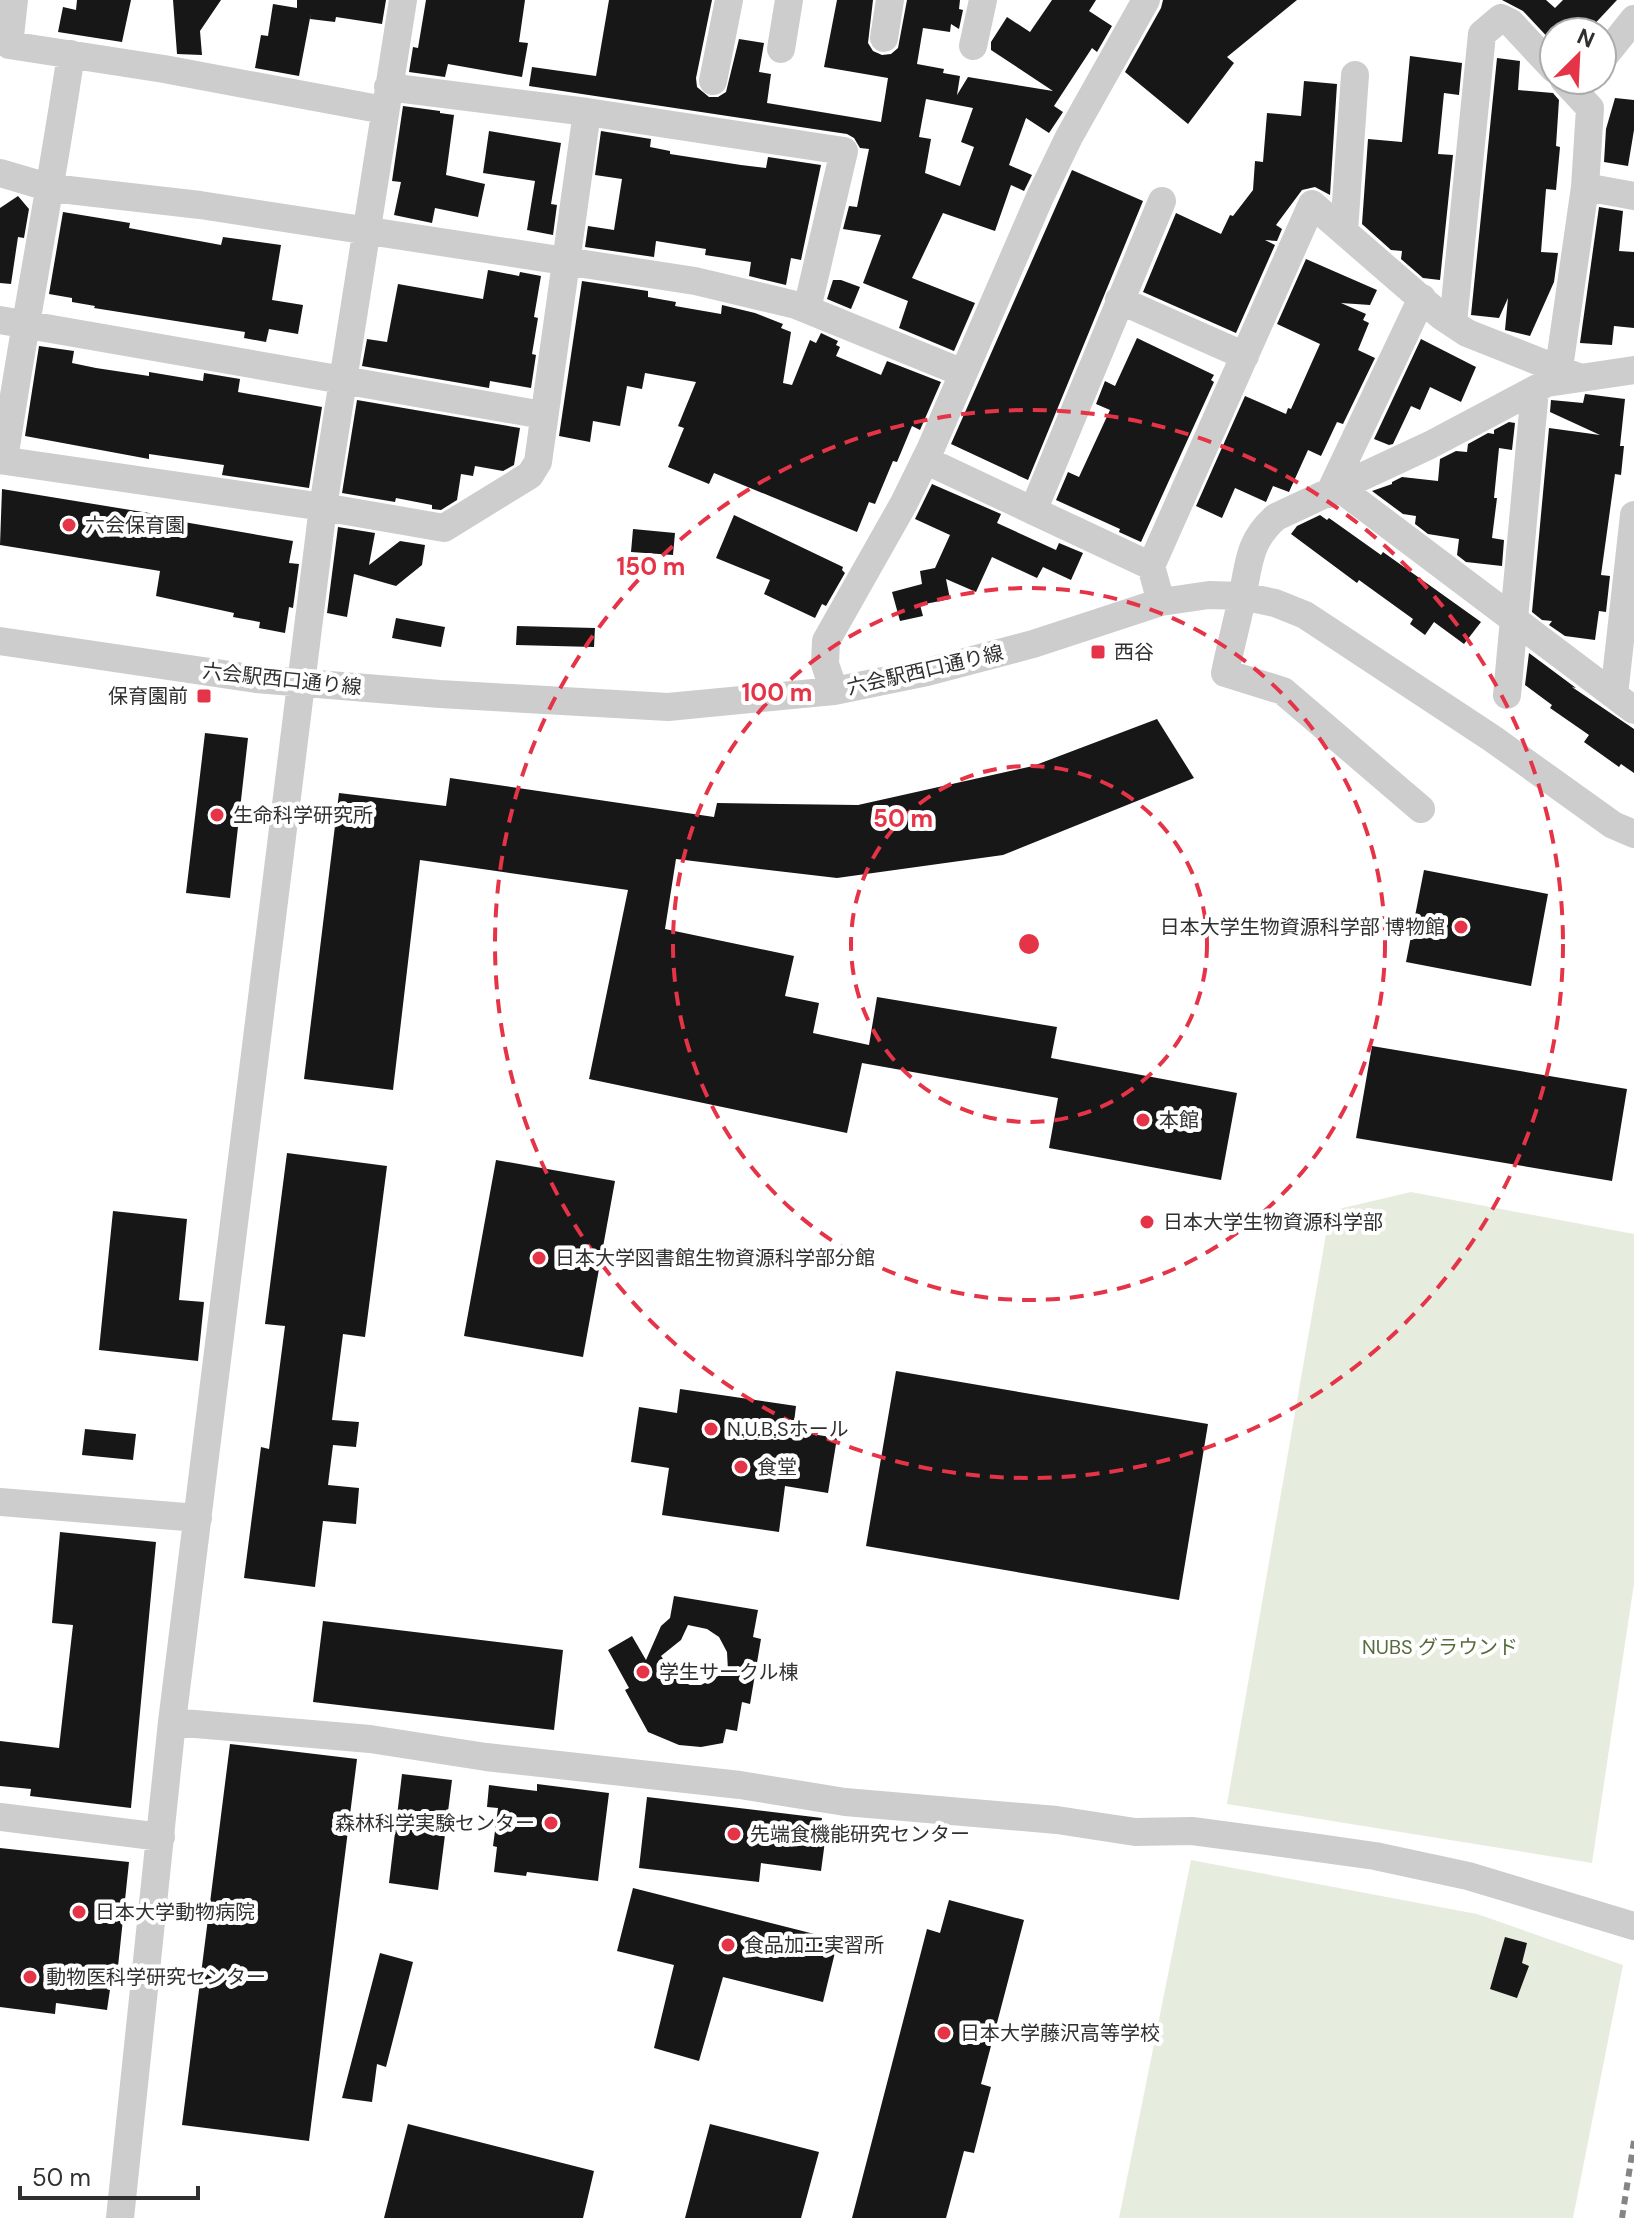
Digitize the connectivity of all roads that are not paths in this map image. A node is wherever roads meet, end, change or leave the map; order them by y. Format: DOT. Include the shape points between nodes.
graph roads {
  1 [pos="14,0"];
  2 [pos="403,0"];
  3 [pos="729,0"];
  4 [pos="789,0"];
  5 [pos="890,0"];
  6 [pos="983,0"];
  7 [pos="1146,0"];
  8 [pos="1634,19"];
  9 [pos="884,38"];
  10 [pos="1618,39"];
  11 [pos="973,46"];
  12 [pos="781,49"];
  13 [pos="1538,52"];
  14 [pos="71,54"];
  15 [pos="1355,75"];
  16 [pos="713,81"];
  17 [pos="1582,96"];
  18 [pos="386,99"];
  19 [pos="587,112"];
  20 [pos="0,173"];
  21 [pos="1585,187"];
  22 [pos="51,188"];
  23 [pos="1634,196"];
  24 [pos="1162,201"];
  25 [pos="365,230"];
  26 [pos="1344,231"];
  27 [pos="567,261"];
  28 [pos="1422,298"];
  29 [pos="1119,300"];
  30 [pos="807,309"];
  31 [pos="12,322"];
  32 [pos="1453,323"];
  33 [pos="1245,356"];
  34 [pos="1634,370"];
  35 [pos="1568,372"];
  36 [pos="963,373"];
  37 [pos="342,378"];
  38 [pos="1535,390"];
  39 [pos="543,415"];
  40 [pos="2,460"];
  41 [pos="925,460"];
  42 [pos="1334,489"];
  43 [pos="323,507"];
  44 [pos="1033,511"];
  45 [pos="1634,515"];
  46 [pos="1151,566"];
  47 [pos="1242,596"];
  48 [pos="1161,602"];
  49 [pos="1515,621"];
  50 [pos="0,641"];
  51 [pos="302,683"];
  52 [pos="834,691"];
  53 [pos="1507,695"];
  54 [pos="1624,702"];
  55 [pos="1421,809"];
  56 [pos="1634,834"];
  57 [pos="0,1502"];
  58 [pos="198,1518"];
  59 [pos="172,1722"];
  60 [pos="0,1817"];
  61 [pos="161,1837"];
  62 [pos="1634,1926"];
  63 [pos="120,2218"];
  1 -- 14 [label="street" via="9,45"];
  2 -- 18 [label="street"];
  3 -- 16 [label="street"];
  4 -- 12 [label="street"];
  5 -- 9 [label="street"];
  6 -- 11 [label="street"];
  7 -- 36 [label="street" via="1069,137"];
  8 -- 10 [label="street"];
  13 -- 32 [label="street" via="1501,18 1482,34"];
  14 -- 18 [label="street"];
  14 -- 22 [label="street"];
  15 -- 26 [label="street"];
  17 -- 21 [label="street" via="1590,108"];
  18 -- 19 [label="street"];
  18 -- 25 [label="street"];
  19 -- 27 [label="street"];
  19 -- 30 [label="street" via="844,151"];
  20 -- 22 [label="street"];
  21 -- 23 [label="street"];
  21 -- 35 [label="street"];
  22 -- 25 [label="street"];
  22 -- 31 [label="street"];
  24 -- 29 [label="street"];
  25 -- 27 [label="street"];
  25 -- 37 [label="street"];
  26 -- 28 [label="street"];
  26 -- 33 [label="street" via="1312,204"];
  27 -- 30 [label="street" via="695,281"];
  27 -- 39 [label="street"];
  28 -- 32 [label="street"];
  28 -- 42 [label="street"];
  29 -- 33 [label="street"];
  29 -- 44 [label="street"];
  30 -- 36 [label="street"];
  31 -- 37 [label="street"];
  31 -- 40 [label="street"];
  32 -- 35 [label="street" via="1494,345"];
  33 -- 46 [label="street"];
  34 -- 35 [label="street"];
  35 -- 38 [label="street"];
  36 -- 41 [label="street"];
  37 -- 39 [label="street"];
  37 -- 43 [label="street"];
  38 -- 42 [label="street"];
  38 -- 49 [label="street"];
  39 -- 43 [label="street" via="538,462 530,475 444,528"];
  40 -- 43 [label="street"];
  41 -- 44 [label="street"];
  41 -- 52 [label="street" via="826,641 825,664"];
  42 -- 47 [label="street" via="1266,525 1248,559"];
  42 -- 49 [label="street"];
  43 -- 51 [label="street"];
  44 -- 46 [label="street"];
  45 -- 54 [label="street"];
  46 -- 48 [label="street"];
  47 -- 48 [label="street, 六会駅西口通り線"];
  47 -- 55 [label="street" via="1225,673 1283,691"];
  47 -- 56 [label="street, 六会駅西口通り線" via="1305,615 1613,825"];
  48 -- 52 [label="street, 六会駅西口通り線" via="1033,644"];
  49 -- 53 [label="street"];
  49 -- 54 [label="street"];
  50 -- 51 [label="street, 六会駅西口通り線"];
  51 -- 52 [label="street, 六会駅西口通り線" via="668,707"];
  51 -- 58 [label="street"];
  57 -- 58 [label="street"];
  58 -- 59 [label="street"];
  59 -- 61 [label="street"];
  59 -- 62 [label="street" via="370,1739 845,1802 1135,1832 1192,1831 1304,1846 1468,1876"];
  60 -- 61 [label="street"];
  61 -- 63 [label="street"];
}
